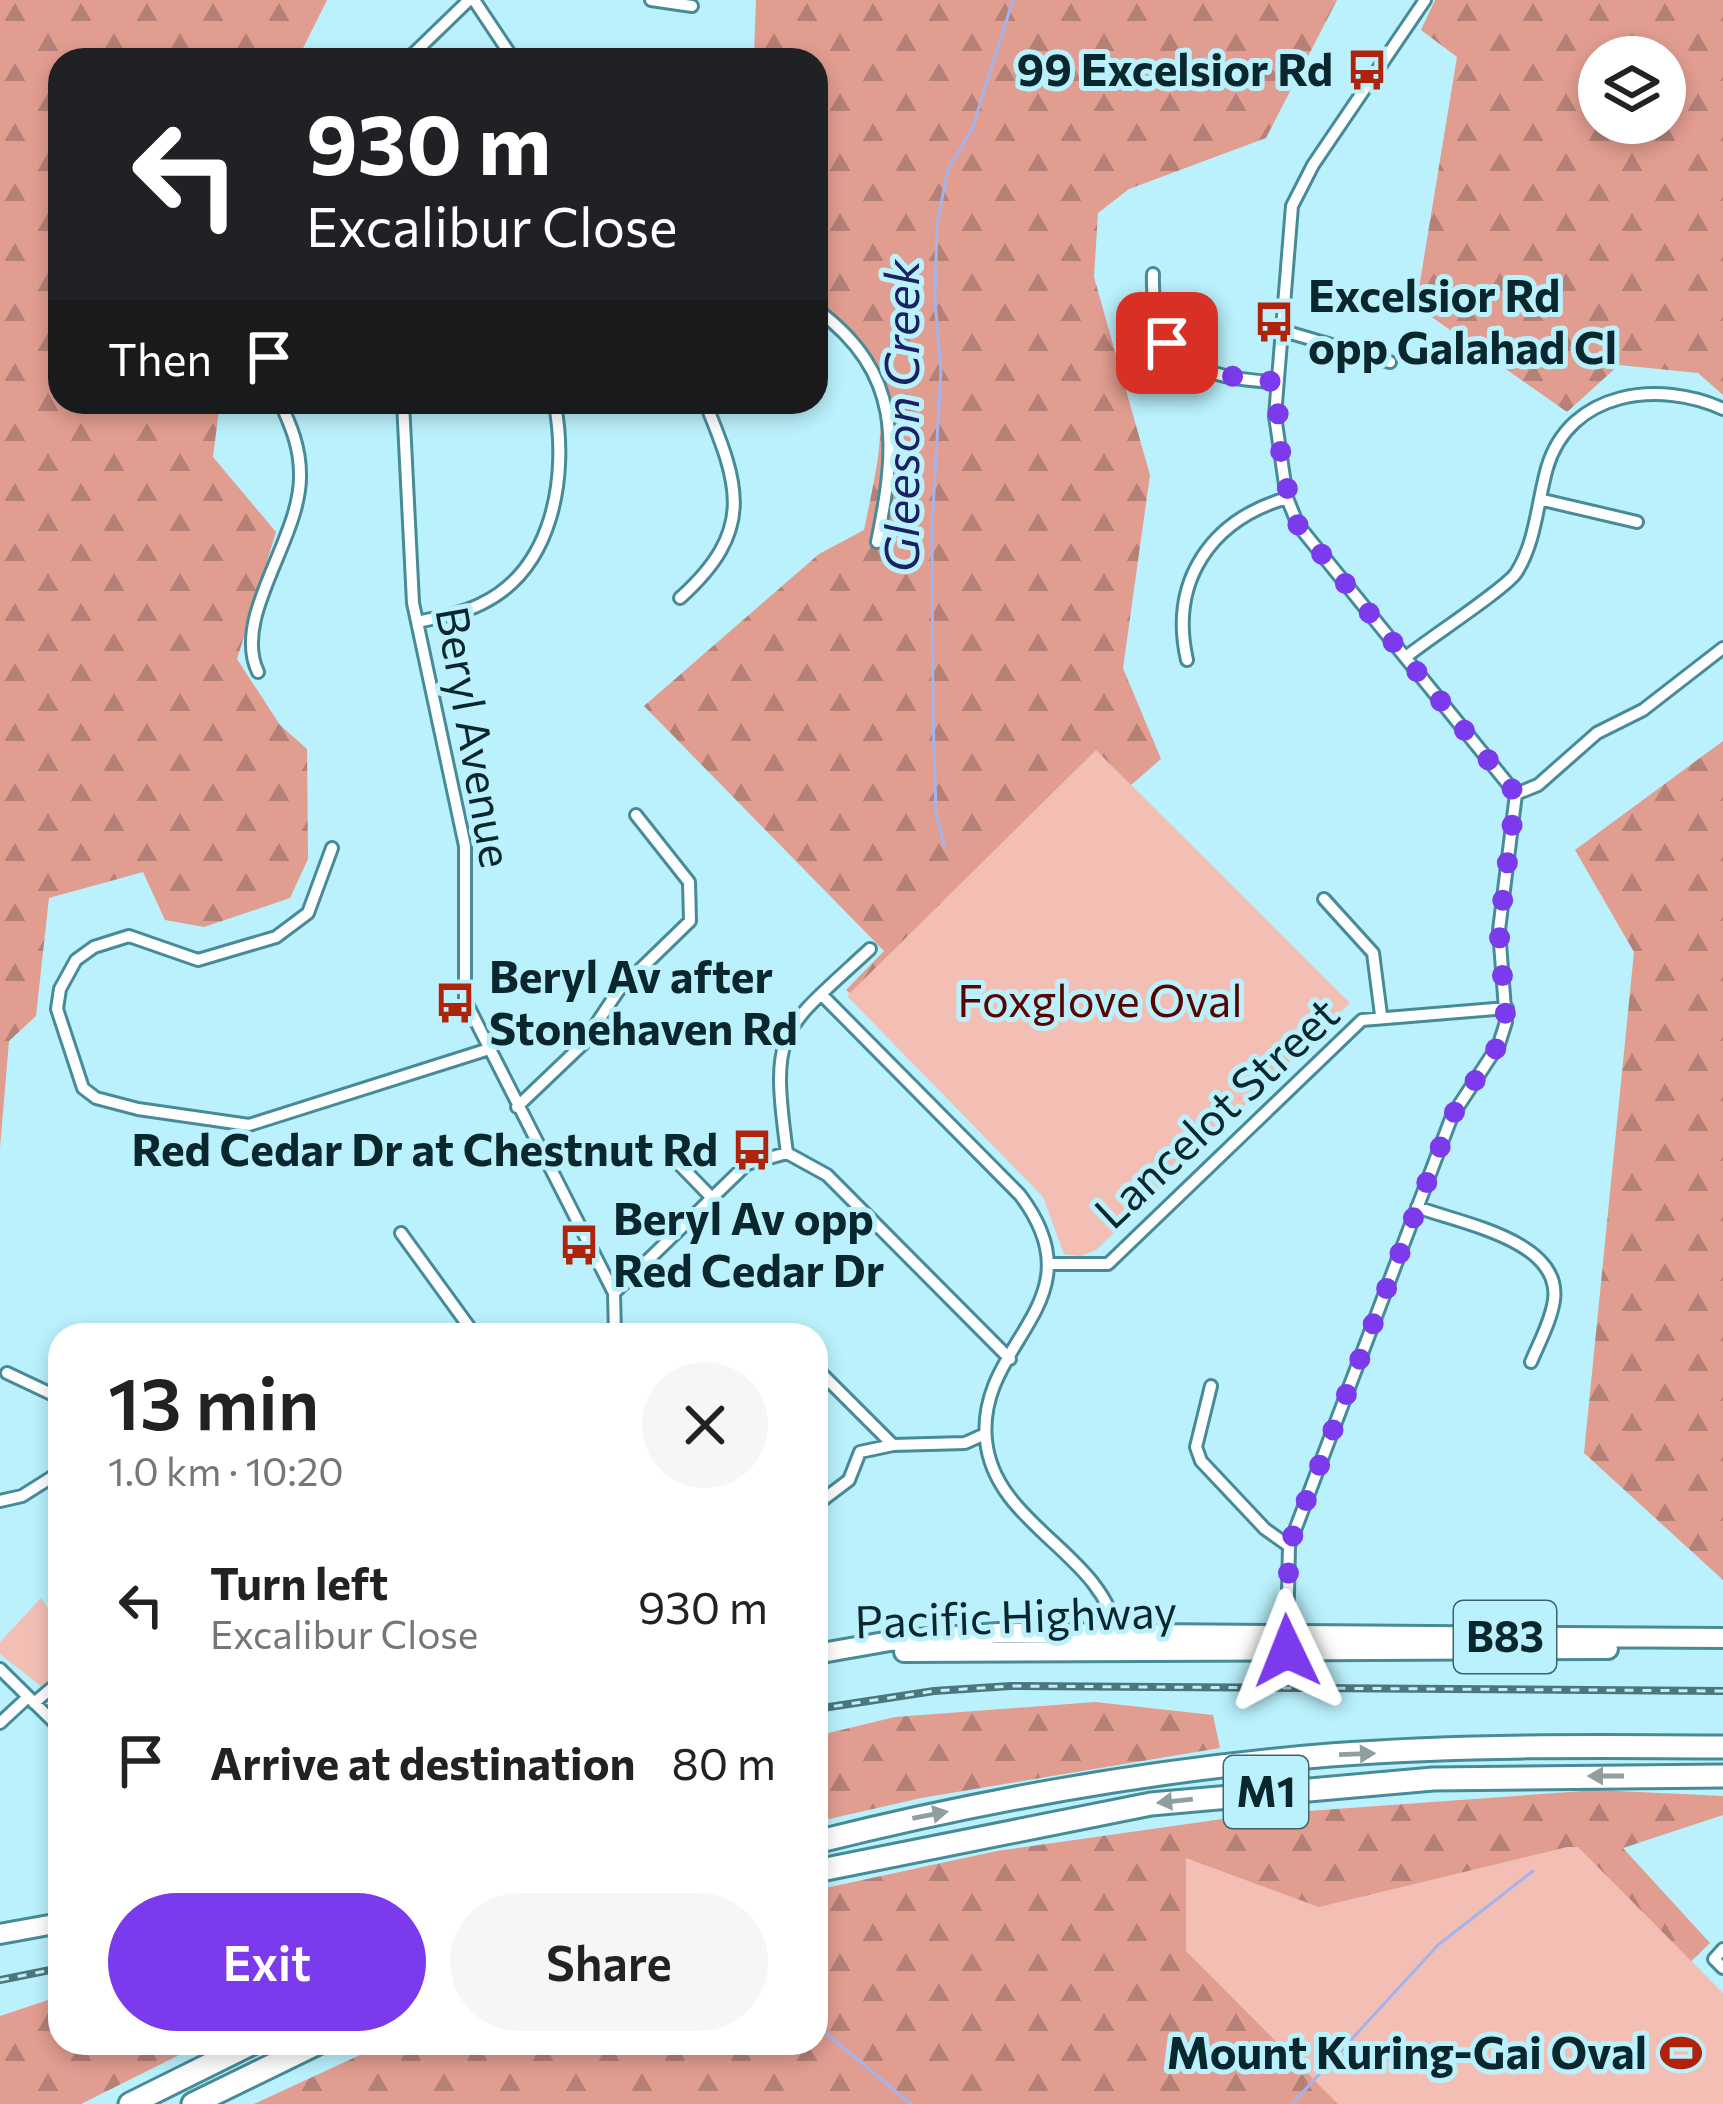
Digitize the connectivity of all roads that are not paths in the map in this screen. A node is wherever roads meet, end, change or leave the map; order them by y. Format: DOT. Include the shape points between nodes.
graph roads {
  1 [pos="472,0"];
  2 [pos="650,0"];
  3 [pos="1425,0"];
  4 [pos="692,6"];
  5 [pos="420,48"];
  6 [pos="506,48"];
  7 [pos="1153,274"];
  8 [pos="828,318"];
  9 [pos="1280,330"];
  10 [pos="1390,362"];
  11 [pos="1276,382"];
  12 [pos="1723,409"];
  13 [pos="285,414"];
  14 [pos="404,414"];
  15 [pos="555,414"];
  16 [pos="710,414"];
  17 [pos="1287,498"];
  18 [pos="1543,500"];
  19 [pos="1637,522"];
  20 [pos="877,542"];
  21 [pos="680,598"];
  22 [pos="417,622"];
  23 [pos="1723,648"];
  24 [pos="1406,657"];
  25 [pos="1187,660"];
  26 [pos="258,672"];
  27 [pos="1516,794"];
  28 [pos="636,815"];
  29 [pos="332,848"];
  30 [pos="1324,899"];
  31 [pos="870,950"];
  32 [pos="821,994"];
  33 [pos="1507,1008"];
  34 [pos="1381,1015"];
  35 [pos="486,1050"];
  36 [pos="518,1107"];
  37 [pos="787,1153"];
  38 [pos="679,1164"];
  39 [pos="711,1197"];
  40 [pos="1417,1208"];
  41 [pos="401,1233"];
  42 [pos="1050,1264"];
  43 [pos="614,1293"];
  44 [pos="466,1323"];
  45 [pos="615,1323"];
  46 [pos="1010,1360"];
  47 [pos="1531,1362"];
  48 [pos="8,1372"];
  49 [pos="828,1380"];
  50 [pos="1211,1385"];
  51 [pos="48,1392"];
  52 [pos="985,1434"];
  53 [pos="893,1445"];
  54 [pos="48,1480"];
  55 [pos="828,1496"];
  56 [pos="0,1501"];
  57 [pos="1289,1546"];
  58 [pos="1723,1638"];
  59 [pos="1118,1641"];
  60 [pos="1287,1643"];
  61 [pos="1723,1648"];
  62 [pos="828,1652"];
  63 [pos="828,1664"];
  64 [pos="0,1669"];
  65 [pos="48,1689"];
  66 [pos="31,1700"];
  67 [pos="48,1716"];
  68 [pos="0,1723"];
  69 [pos="1723,1747"];
  70 [pos="1723,1776"];
  71 [pos="828,1839"];
  72 [pos="828,1868"];
  73 [pos="48,1919"];
  74 [pos="48,1921"];
  75 [pos="0,1924"];
  76 [pos="0,1934"];
  77 [pos="229,2055"];
  78 [pos="293,2055"];
  79 [pos="130,2104"];
  80 [pos="193,2104"];
  1 -- 5 [label="street"];
  1 -- 6 [label="street"];
  2 -- 4 [label="street"];
  3 -- 9 [label="street" via="1295,196"];
  7 -- 11 [label="street" via="1159,324 1183,358 1224,378"];
  8 -- 20 [label="street" via="846,331 882,389 892,431"];
  9 -- 10 [label="street"];
  9 -- 11 [label="street"];
  11 -- 17 [label="street"];
  12 -- 18 [label="street" via="1692,395 1612,399 1592,409 1558,444"];
  13 -- 26 [label="street" via="301,478 295,518 250,634"];
  14 -- 22 [label="street, Beryl Avenue"];
  15 -- 22 [label="street" via="558,499 529,559 484,603"];
  16 -- 21 [label="street" via="731,466 736,506 712,569"];
  17 -- 24 [label="street" via="1312,544"];
  17 -- 25 [label="street" via="1241,514 1202,553 1180,632"];
  18 -- 19 [label="street"];
  18 -- 24 [label="street" via="1511,580"];
  22 -- 35 [label="street, Beryl Avenue" via="465,845 461,986"];
  23 -- 27 [label="street"];
  24 -- 27 [label="street"];
  27 -- 33 [label="street" via="1499,930"];
  28 -- 36 [label="street" via="689,882 689,921"];
  29 -- 35 [label="street" via="304,918 276,937 209,960 129,936 84,953 58,998 83,1088 96,1098 249,1125"];
  30 -- 34 [label="street" via="1373,952"];
  31 -- 32 [label="street"];
  32 -- 37 [label="street" via="779,1050"];
  32 -- 42 [label="street" via="1020,1195 1045,1235"];
  33 -- 34 [label="street, Lancelot Street"];
  33 -- 40 [label="street" via="1499,1044 1457,1105"];
  34 -- 42 [label="street, Lancelot Street" via="1348,1029 1108,1264"];
  35 -- 36 [label="street, Beryl Avenue"];
  36 -- 43 [label="street, Beryl Avenue"];
  37 -- 39 [label="street" via="747,1164"];
  37 -- 46 [label="street" via="827,1175"];
  38 -- 39 [label="street"];
  39 -- 43 [label="street"];
  40 -- 47 [label="street" via="1525,1248 1546,1269 1555,1298"];
  40 -- 57 [label="street"];
  41 -- 44 [label="street"];
  42 -- 46 [label="street" via="1038,1310"];
  43 -- 45 [label="street, Beryl Avenue"];
  46 -- 52 [label="street"];
  48 -- 51 [label="street"];
  49 -- 53 [label="street"];
  50 -- 57 [label="street" via="1196,1447 1201,1461"];
  52 -- 53 [label="street" via="965,1443"];
  52 -- 59 [label="street" via="1006,1493 1086,1576 1115,1620"];
  53 -- 55 [label="street" via="860,1452 849,1480"];
  54 -- 56 [label="street"];
  57 -- 60 [label="street"];
  58 -- 60 [label="main road, Pacific Highway / B83"];
  59 -- 60 [label="main road, Pacific Highway / B83"];
  59 -- 62 [label="main road, Pacific Highway / B83" via="939,1637"];
  59 -- 63 [label="main road, Pacific Highway / B83"];
  60 -- 61 [label="main road, Pacific Highway / B83"];
  64 -- 66 [label="street"];
  65 -- 66 [label="street"];
  66 -- 67 [label="street"];
  66 -- 68 [label="street"];
  71 -- 69 [label="highway, M1, one-way" via="1147,1777 1331,1755"];
  70 -- 72 [label="highway, M1, one-way" via="1433,1779 1173,1802"];
  73 -- 75 [label="main road"];
  74 -- 76 [label="main road"];
  77 -- 79 [label="highway"];
  78 -- 80 [label="highway"];
}
